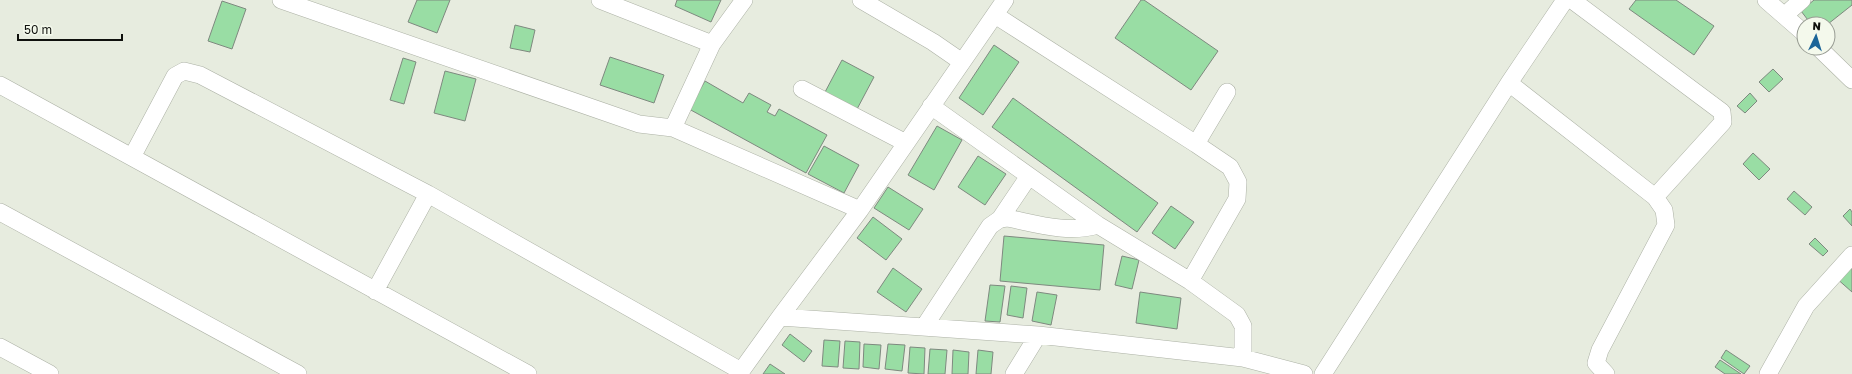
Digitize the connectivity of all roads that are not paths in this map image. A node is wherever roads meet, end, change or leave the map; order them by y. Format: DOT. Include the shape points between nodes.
graph roads {
  1 [pos="280,0"];
  2 [pos="600,0"];
  3 [pos="744,0"];
  4 [pos="861,0"];
  5 [pos="1005,0"];
  6 [pos="1565,0"];
  7 [pos="1572,0"];
  8 [pos="1766,0"];
  9 [pos="1802,0"];
  10 [pos="995,15"];
  11 [pos="1784,15"];
  12 [pos="1796,26"];
  13 [pos="712,44"];
  14 [pos="1827,56"];
  15 [pos="962,62"];
  16 [pos="1852,80"];
  17 [pos="1509,83"];
  18 [pos="0,85"];
  19 [pos="802,89"];
  20 [pos="1227,92"];
  21 [pos="932,106"];
  22 [pos="673,128"];
  23 [pos="906,143"];
  24 [pos="1196,144"];
  25 [pos="132,158"];
  26 [pos="1029,176"];
  27 [pos="428,194"];
  28 [pos="1655,197"];
  29 [pos="860,210"];
  30 [pos="0,212"];
  31 [pos="1000,219"];
  32 [pos="1098,225"];
  33 [pos="1852,254"];
  34 [pos="1190,281"];
  35 [pos="375,291"];
  36 [pos="780,316"];
  37 [pos="924,327"];
  38 [pos="1038,335"];
  39 [pos="0,347"];
  40 [pos="1243,358"];
  41 [pos="1596,370"];
  42 [pos="740,372"];
  43 [pos="50,374"];
  44 [pos="298,374"];
  45 [pos="528,374"];
  46 [pos="1014,374"];
  47 [pos="1304,374"];
  48 [pos="1323,374"];
  49 [pos="1768,374"];
  1 -- 22 [label="street" via="639,124"];
  2 -- 13 [label="street"];
  3 -- 13 [label="street"];
  4 -- 15 [label="street"];
  5 -- 10 [label="street"];
  6 -- 17 [label="street"];
  7 -- 28 [label="street" via="1722,112 1723,122"];
  8 -- 11 [label="street"];
  9 -- 11 [label="street"];
  10 -- 15 [label="street"];
  10 -- 24 [label="street"];
  11 -- 12 [label="street"];
  13 -- 22 [label="street"];
  14 -- 16 [label="street"];
  15 -- 21 [label="street"];
  17 -- 28 [label="street"];
  17 -- 48 [label="street"];
  18 -- 25 [label="street"];
  19 -- 23 [label="street"];
  20 -- 24 [label="street"];
  21 -- 23 [label="street"];
  21 -- 26 [label="street"];
  22 -- 29 [label="street"];
  23 -- 29 [label="street"];
  24 -- 34 [label="street" via="1230,167 1238,182 1238,199"];
  25 -- 27 [label="street" via="175,76 184,71 200,75"];
  25 -- 35 [label="street"];
  26 -- 31 [label="street"];
  26 -- 32 [label="street"];
  27 -- 35 [label="street"];
  27 -- 42 [label="street"];
  28 -- 41 [label="street" via="1664,210 1666,225 1600,350"];
  29 -- 36 [label="street"];
  30 -- 44 [label="street"];
  31 -- 32 [label="street" via="1007,218 1066,229"];
  31 -- 37 [label="street" via="990,226"];
  32 -- 34 [label="street"];
  33 -- 49 [label="street" via="1806,306"];
  34 -- 40 [label="street" via="1237,315 1243,326"];
  35 -- 45 [label="street"];
  36 -- 37 [label="street"];
  36 -- 42 [label="street"];
  37 -- 38 [label="street"];
  38 -- 40 [label="street"];
  38 -- 46 [label="street"];
  39 -- 43 [label="street"];
  40 -- 47 [label="street"];
}
